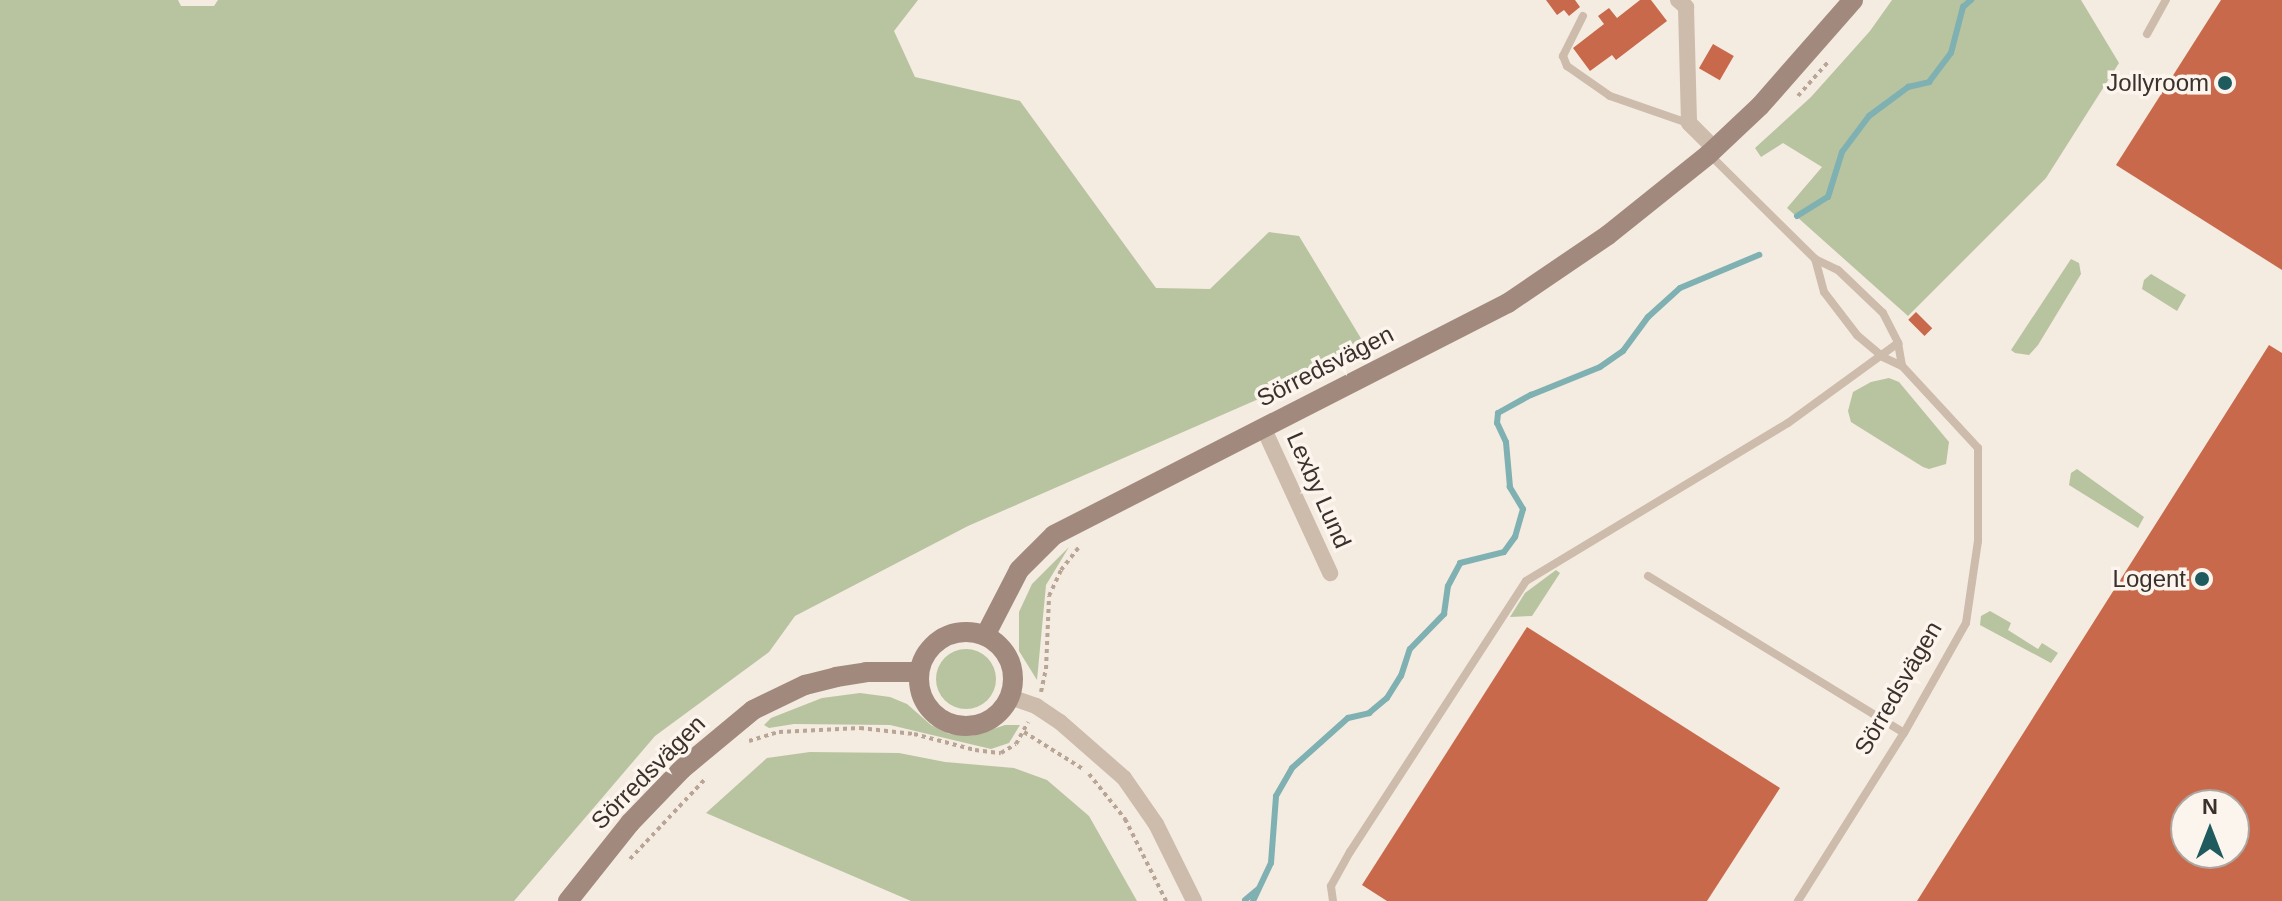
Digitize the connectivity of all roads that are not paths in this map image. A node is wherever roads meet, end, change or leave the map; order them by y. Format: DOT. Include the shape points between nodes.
graph roads {
  1 [pos="1678,0"];
  2 [pos="1853,0"];
  3 [pos="2166,0"];
  4 [pos="1583,16"];
  5 [pos="2147,34"];
  6 [pos="1689,123"];
  7 [pos="1712,151"];
  8 [pos="1815,259"];
  9 [pos="1898,343"];
  10 [pos="1883,357"];
  11 [pos="1902,366"];
  12 [pos="1263,427"];
  13 [pos="1330,573"];
  14 [pos="1648,576"];
  15 [pos="985,636"];
  16 [pos="919,672"];
  17 [pos="1010,697"];
  18 [pos="1904,733"];
  19 [pos="568,901"];
  20 [pos="1194,901"];
  21 [pos="1333,901"];
  22 [pos="1798,901"];
  1 -- 6 [label="street" via="1686,7"];
  2 -- 7 [label="street, Sörredsvägen" via="1760,106"];
  3 -- 5 [label="lane"];
  4 -- 6 [label="lane" via="1563,56 1567,66 1610,96"];
  6 -- 7 [label="street"];
  7 -- 8 [label="lane, Sörredsvägen"];
  7 -- 12 [label="street, Sörredsvägen" via="1608,235 1508,303"];
  8 -- 9 [label="lane, Sörredsvägen" via="1857,286 1883,313"];
  8 -- 10 [label="lane, Sörredsvägen" via="1824,292 1857,335"];
  9 -- 10 [label="lane"];
  9 -- 11 [label="lane, Sörredsvägen"];
  10 -- 11 [label="lane, Sörredsvägen"];
  10 -- 21 [label="lane" via="1788,423 1526,581 1344,862 1331,886"];
  11 -- 18 [label="lane, Sörredsvägen" via="1978,448 1978,541 1966,623"];
  12 -- 13 [label="street, Lexby Lund"];
  12 -- 15 [label="street, Sörredsvägen" via="1044,543 1019,570"];
  14 -- 18 [label="lane"];
  15 -- 16 [label="street" via="963,633 943,638 927,653"];
  15 -- 17 [label="street" via="1009,661"];
  16 -- 17 [label="street" via="927,705 954,725 987,721"];
  16 -- 19 [label="street, Sörredsvägen" via="836,677 805,685 753,710 682,769 630,823"];
  17 -- 20 [label="street" via="1060,722 1124,778 1156,824"];
  18 -- 22 [label="lane, Sörredsvägen"];
}
